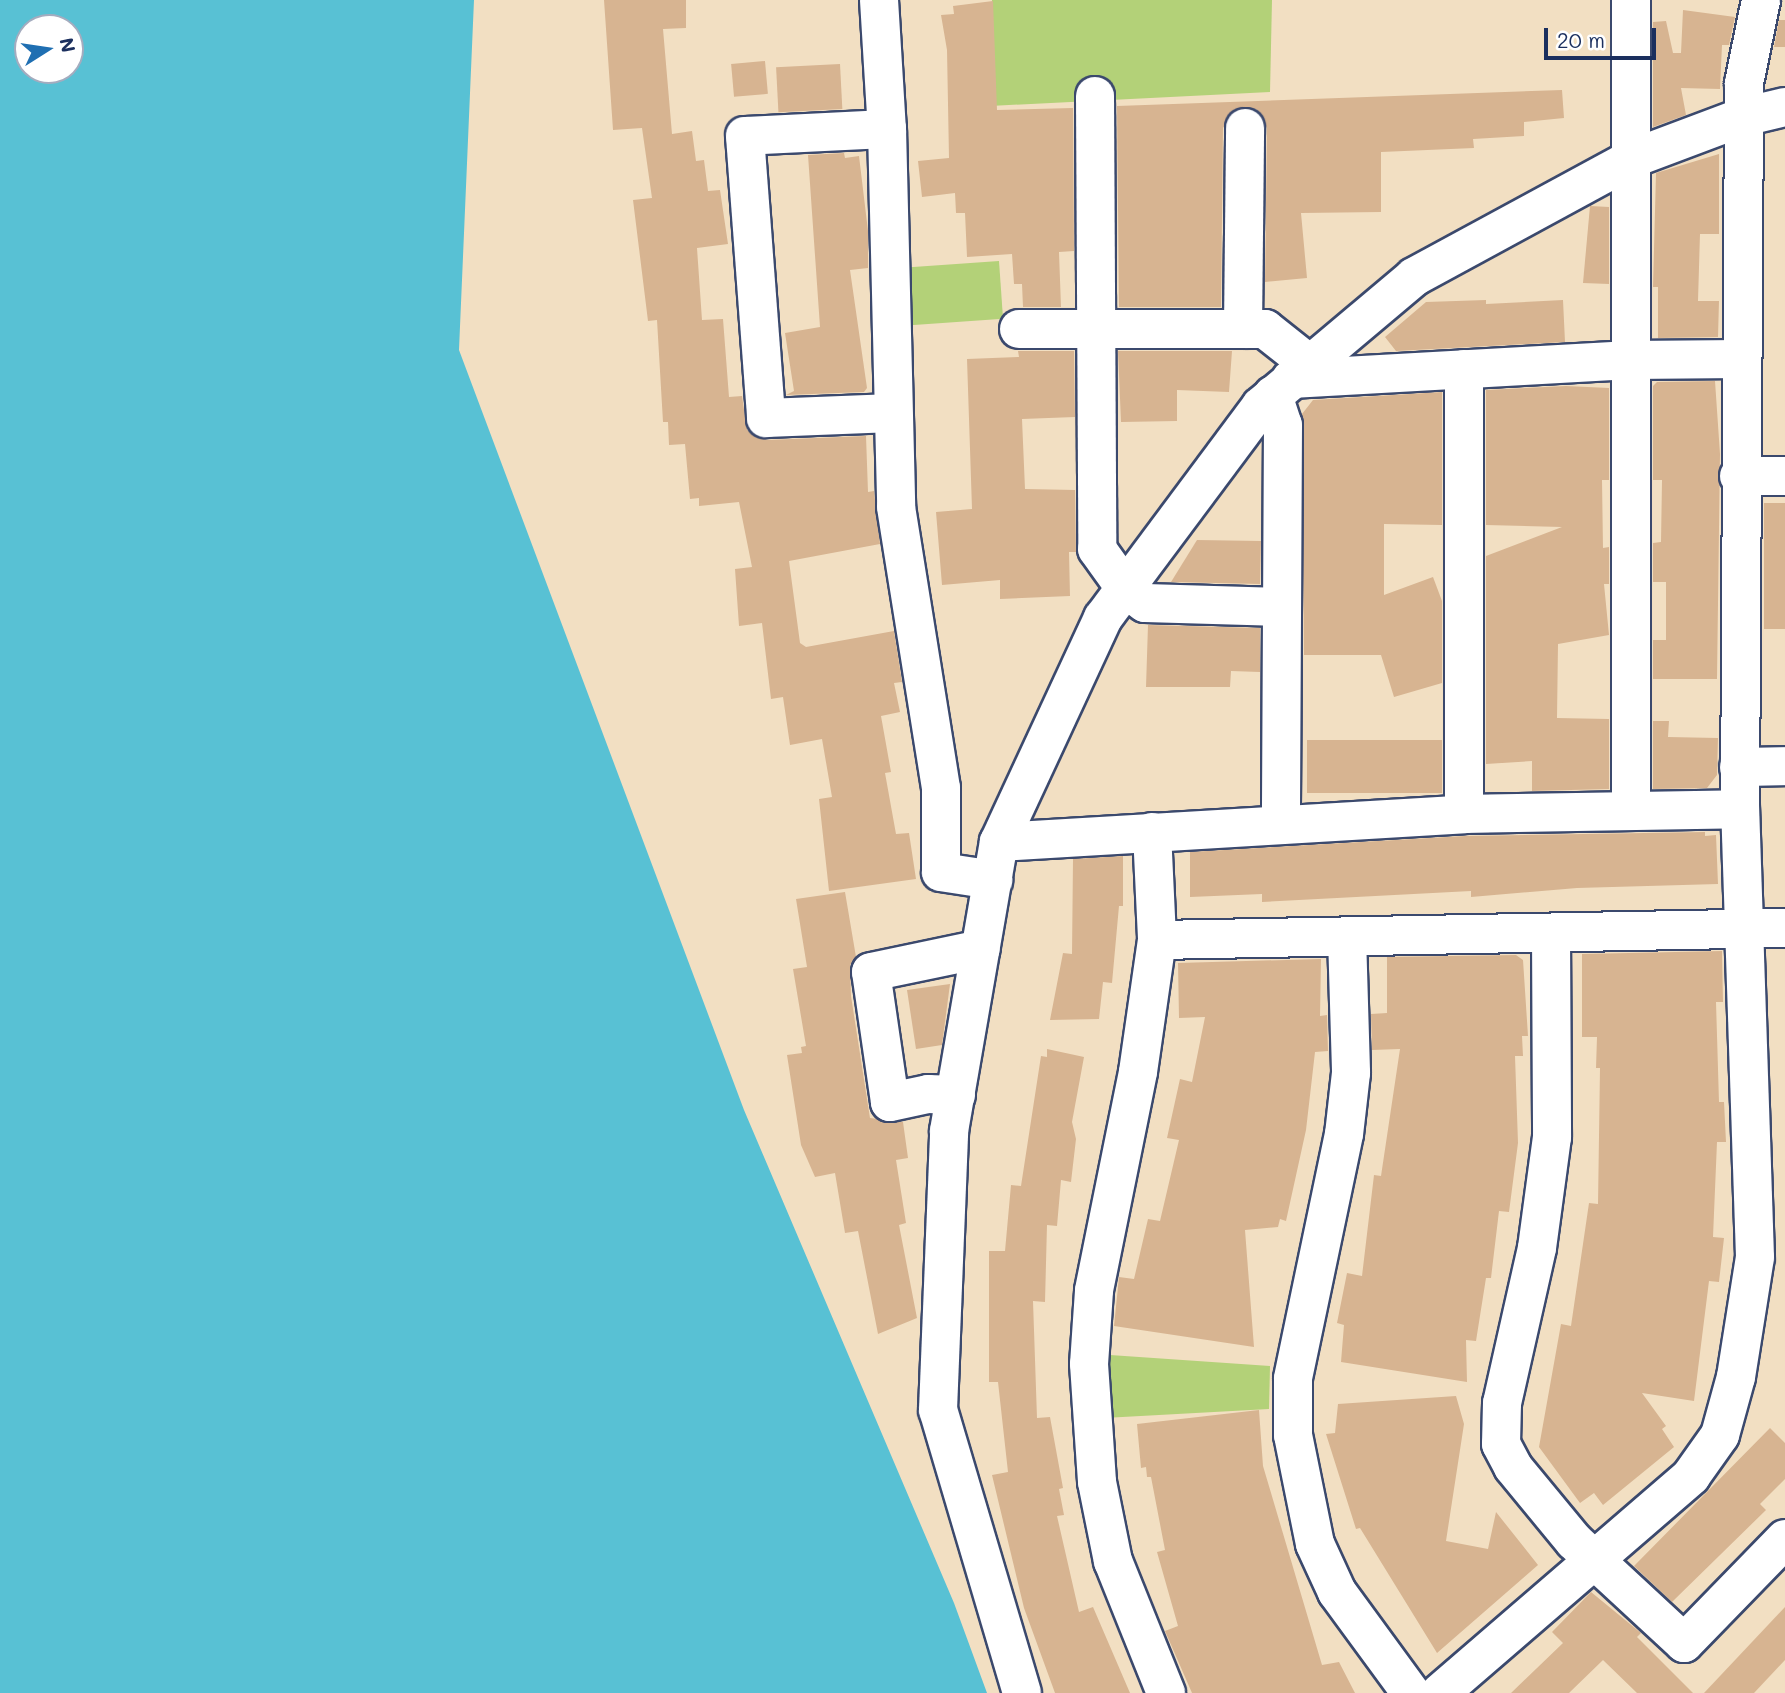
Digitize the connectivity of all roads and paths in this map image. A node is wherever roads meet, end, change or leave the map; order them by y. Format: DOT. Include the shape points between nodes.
graph roads {
  1 [pos="879,0"];
  2 [pos="1631,0"];
  3 [pos="1761,0"];
  4 [pos="1095,96"];
  5 [pos="1785,107"];
  6 [pos="1744,117"];
  7 [pos="1245,128"];
  8 [pos="887,129"];
  9 [pos="1631,159"];
  10 [pos="1096,328"];
  11 [pos="1019,329"];
  12 [pos="1243,329"];
  13 [pos="1741,359"];
  14 [pos="1630,360"];
  15 [pos="1464,369"];
  16 [pos="1290,379"];
  17 [pos="894,412"];
  18 [pos="1739,476"];
  19 [pos="1785,476"];
  20 [pos="1125,588"];
  21 [pos="1282,607"];
  22 [pos="1785,766"];
  23 [pos="1739,767"];
  24 [pos="1740,808"];
  25 [pos="1631,809"];
  26 [pos="1464,814"];
  27 [pos="1280,825"];
  28 [pos="1152,832"];
  29 [pos="999,842"];
  30 [pos="993,880"];
  31 [pos="1744,928"];
  32 [pos="1785,929"];
  33 [pos="1551,934"];
  34 [pos="1348,936"];
  35 [pos="1157,940"];
  36 [pos="981,949"];
  37 [pos="956,1095"];
  38 [pos="1785,1539"];
  39 [pos="1595,1562"];
  40 [pos="1022,1693"];
  41 [pos="1166,1693"];
  42 [pos="1410,1693"];
  43 [pos="1440,1693"];
  1 -- 8 [label="street"];
  2 -- 9 [label="street"];
  3 -- 6 [label="street" via="1744,83"];
  4 -- 10 [label="street"];
  5 -- 6 [label="street"];
  6 -- 9 [label="street"];
  6 -- 13 [label="street"];
  7 -- 12 [label="street"];
  8 -- 17 [label="street"];
  8 -- 17 [label="street" via="746,136 766,418"];
  9 -- 14 [label="street"];
  9 -- 16 [label="street" via="1414,277"];
  10 -- 11 [label="street"];
  10 -- 12 [label="street"];
  10 -- 20 [label="street" via="1097,549"];
  12 -- 16 [label="street" via="1265,329"];
  13 -- 14 [label="street"];
  13 -- 18 [label="street"];
  14 -- 15 [label="street"];
  14 -- 25 [label="street"];
  15 -- 16 [label="street"];
  15 -- 26 [label="street"];
  16 -- 20 [label="street"];
  16 -- 21 [label="street" via="1283,425"];
  17 -- 30 [label="street" via="896,507 942,788 941,872"];
  18 -- 19 [label="street"];
  18 -- 23 [label="street"];
  20 -- 21 [label="street" via="1144,603"];
  20 -- 29 [label="street" via="1102,618"];
  21 -- 27 [label="street"];
  22 -- 23 [label="street"];
  23 -- 24 [label="street"];
  24 -- 25 [label="street"];
  24 -- 31 [label="street"];
  25 -- 26 [label="street"];
  26 -- 27 [label="street"];
  27 -- 28 [label="street"];
  28 -- 29 [label="street"];
  28 -- 35 [label="street"];
  29 -- 30 [label="street"];
  30 -- 36 [label="street"];
  31 -- 32 [label="street"];
  31 -- 33 [label="street"];
  31 -- 39 [label="street" via="1755,1257 1736,1377 1720,1435 1692,1476"];
  33 -- 34 [label="street"];
  33 -- 39 [label="street" via="1552,1137 1537,1248 1502,1403 1502,1444 1513,1467"];
  34 -- 35 [label="street"];
  34 -- 42 [label="street" via="1351,1073 1344,1134 1293,1379 1293,1435 1315,1544 1332,1580"];
  35 -- 41 [label="street" via="1138,1072 1094,1291 1089,1364 1097,1482 1113,1561"];
  36 -- 37 [label="street"];
  36 -- 37 [label="street" via="871,972 890,1102 928,1094"];
  37 -- 40 [label="street" via="949,1131 938,1410"];
  38 -- 39 [label="street" via="1684,1643"];
  39 -- 43 [label="street"];
}
